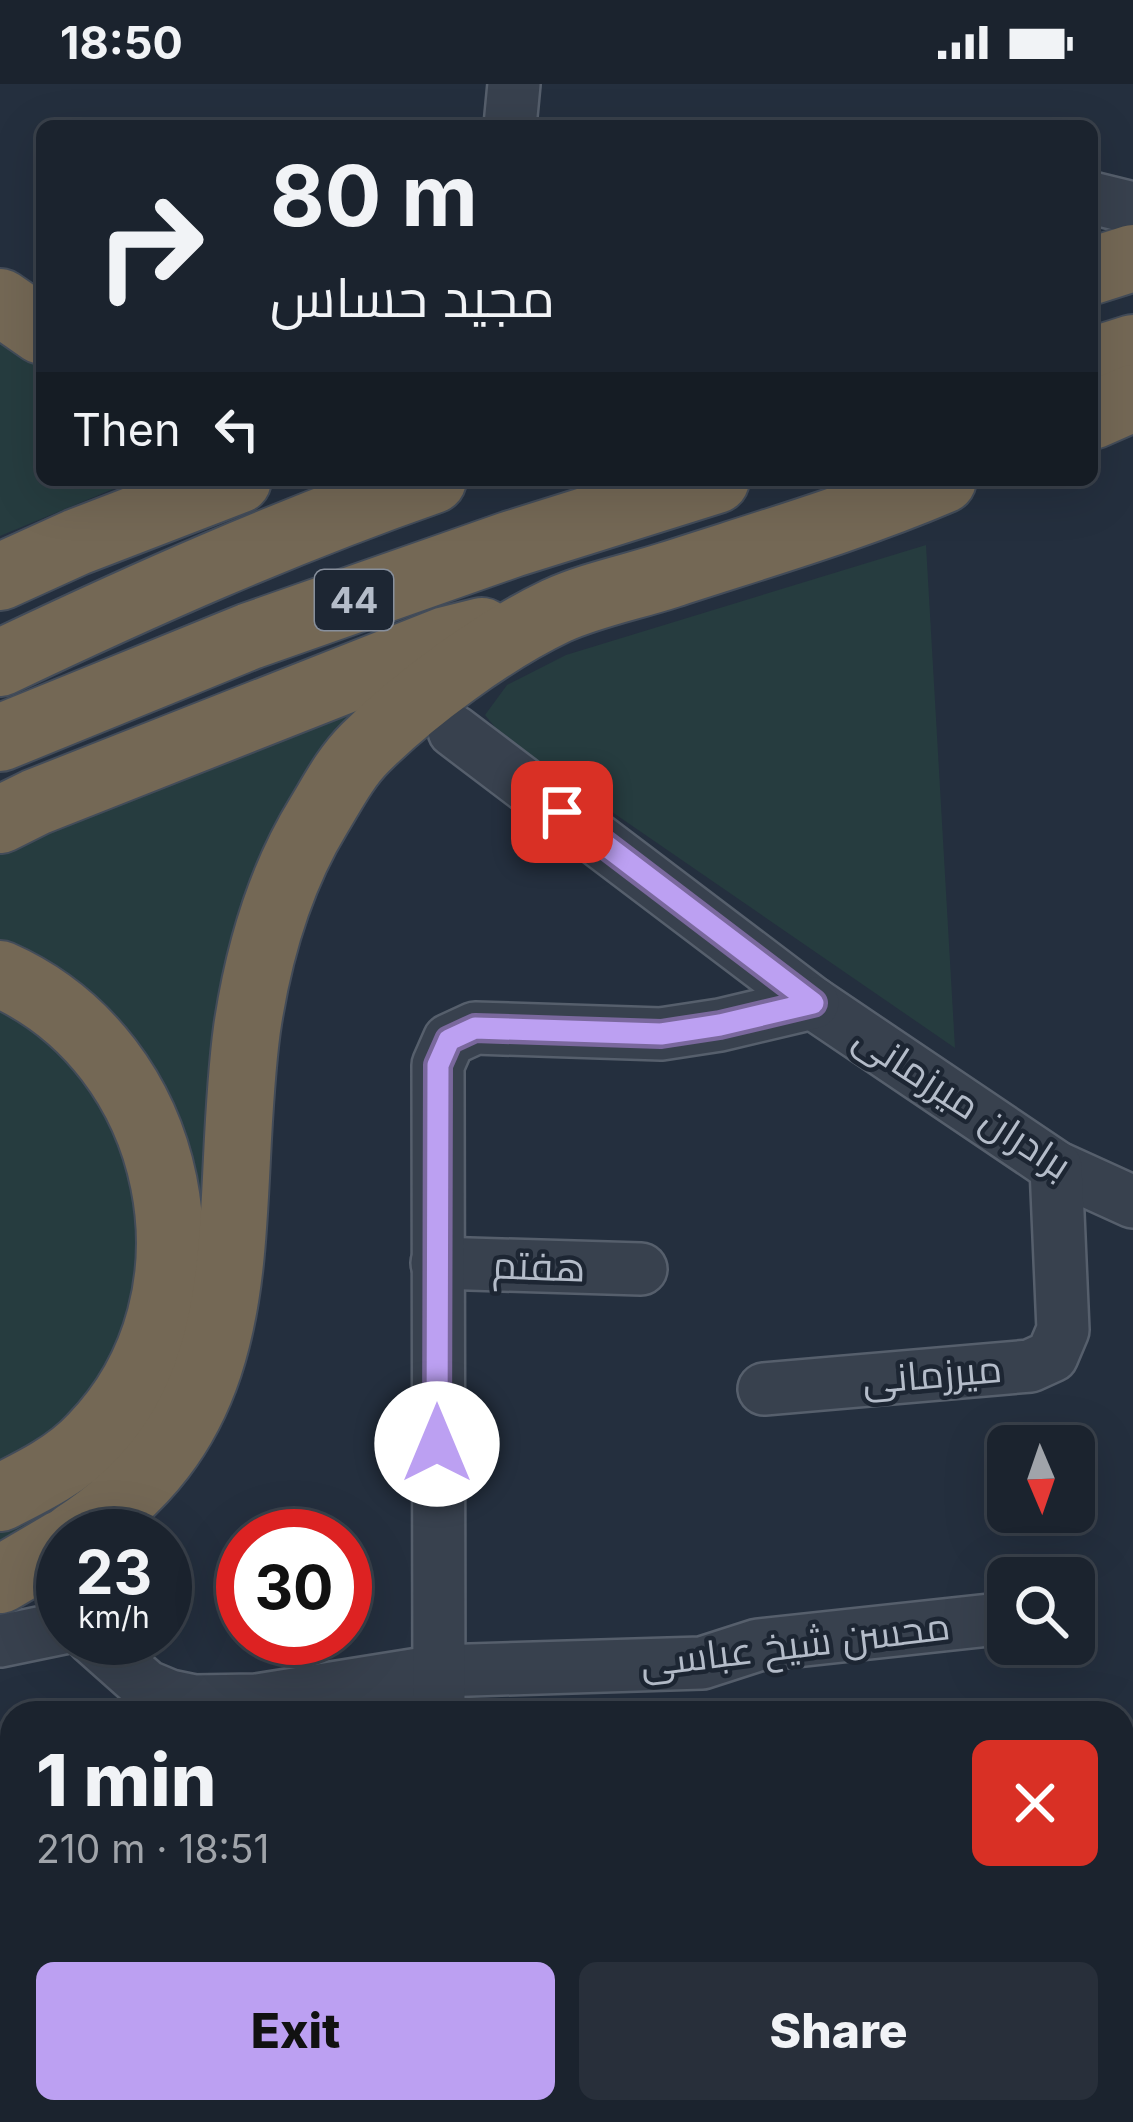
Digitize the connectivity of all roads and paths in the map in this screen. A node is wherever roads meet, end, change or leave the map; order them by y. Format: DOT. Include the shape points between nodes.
graph roads {
  1 [pos="514,84"];
  2 [pos="511,120"];
  3 [pos="1098,199"];
  4 [pos="1133,208"];
  5 [pos="1133,237"];
  6 [pos="1098,239"];
  7 [pos="1133,258"];
  8 [pos="1098,269"];
  9 [pos="0,302"];
  10 [pos="36,327"];
  11 [pos="1133,348"];
  12 [pos="1098,359"];
  13 [pos="1133,398"];
  14 [pos="1098,413"];
  15 [pos="222,486"];
  16 [pos="417,486"];
  17 [pos="697,486"];
  18 [pos="929,486"];
  19 [pos="0,577"];
  20 [pos="557,611"];
  21 [pos="0,663"];
  22 [pos="454,731"];
  23 [pos="0,738"];
  24 [pos="0,820"];
  25 [pos="0,974"];
  26 [pos="813,1003"];
  27 [pos="1056,1167"];
  28 [pos="1133,1202"];
  29 [pos="436,1263"];
  30 [pos="641,1269"];
  31 [pos="764,1389"];
  32 [pos="0,1498"];
  33 [pos="111,1509"];
  34 [pos="36,1559"];
  35 [pos="0,1580"];
  36 [pos="987,1620"];
  37 [pos="36,1634"];
  38 [pos="0,1641"];
  39 [pos="122,1665"];
  40 [pos="438,1692"];
  1 -- 2 [label="street"];
  3 -- 4 [label="street"];
  5 -- 6 [label="highway"];
  7 -- 8 [label="highway"];
  9 -- 10 [label="highway"];
  11 -- 12 [label="highway"];
  13 -- 14 [label="highway"];
  15 -- 19 [label="highway"];
  16 -- 21 [label="highway, 44" via="192,572"];
  17 -- 23 [label="highway, 44" via="250,636"];
  18 -- 20 [label="highway"];
  20 -- 24 [label="highway" via="446,640"];
  20 -- 33 [label="highway" via="409,708 341,776 304,840 260,954 219,1337 195,1409 150,1472"];
  22 -- 26 [label="street, برادران میرزمانی"];
  25 -- 32 [label="highway" via="38,991 98,1045 144,1116 171,1212 167,1280 128,1392 92,1439"];
  26 -- 27 [label="street, برادران میرزمانی"];
  26 -- 29 [label="street" via="661,1034 475,1028 449,1040 438,1065"];
  27 -- 28 [label="street, برادران میرزمانی"];
  27 -- 31 [label="street, میرزمانی" via="1063,1330 1052,1356 1030,1366"];
  29 -- 30 [label="street, هفتم"];
  29 -- 40 [label="street"];
  34 -- 35 [label="highway"];
  36 -- 40 [label="street, محسن شیخ عباسی" via="758,1645 702,1664"];
  37 -- 38 [label="street"];
  39 -- 40 [label="street, محسن شیخ عباسی" via="146,1686 194,1701"];
}
